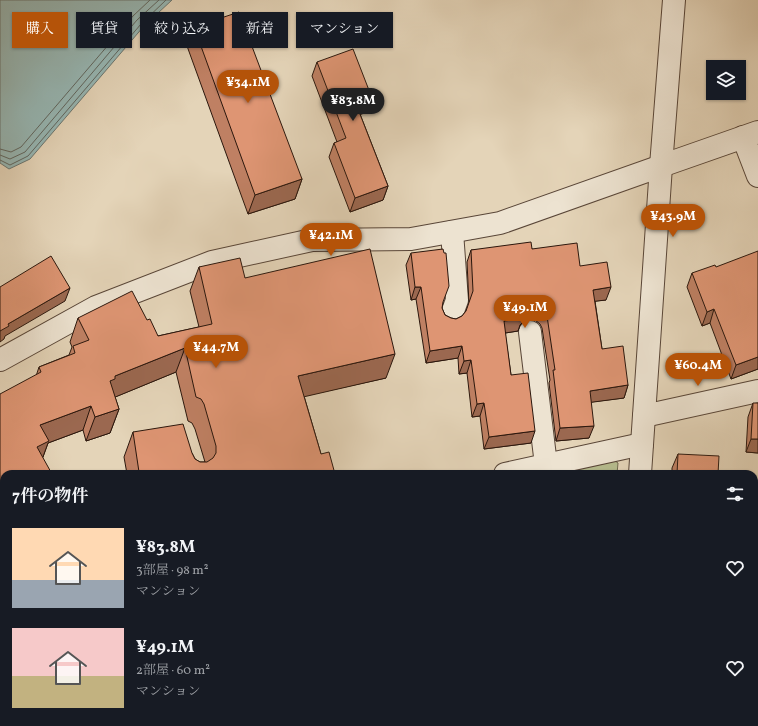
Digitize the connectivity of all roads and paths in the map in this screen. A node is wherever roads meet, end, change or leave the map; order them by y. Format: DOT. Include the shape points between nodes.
graph roads {
  1 [pos="674,0"];
  2 [pos="751,135"];
  3 [pos="661,166"];
  4 [pos="758,176"];
  5 [pos="452,232"];
  6 [pos="450,319"];
  7 [pos="530,332"];
  8 [pos="0,360"];
  9 [pos="758,391"];
  10 [pos="644,416"];
  11 [pos="642,444"];
  12 [pos="546,465"];
  13 [pos="523,470"];
  14 [pos="640,470"];
  1 -- 3 [label="street"];
  2 -- 3 [label="street"];
  2 -- 4 [label="street"];
  3 -- 5 [label="street" via="500,224"];
  3 -- 10 [label="street"];
  5 -- 6 [label="street" via="457,300"];
  5 -- 8 [label="street" via="411,239 312,240 212,262 96,307"];
  7 -- 12 [label="street"];
  9 -- 10 [label="street"];
  10 -- 11 [label="street"];
  11 -- 12 [label="street"];
  11 -- 14 [label="street"];
  12 -- 13 [label="street"];
}
